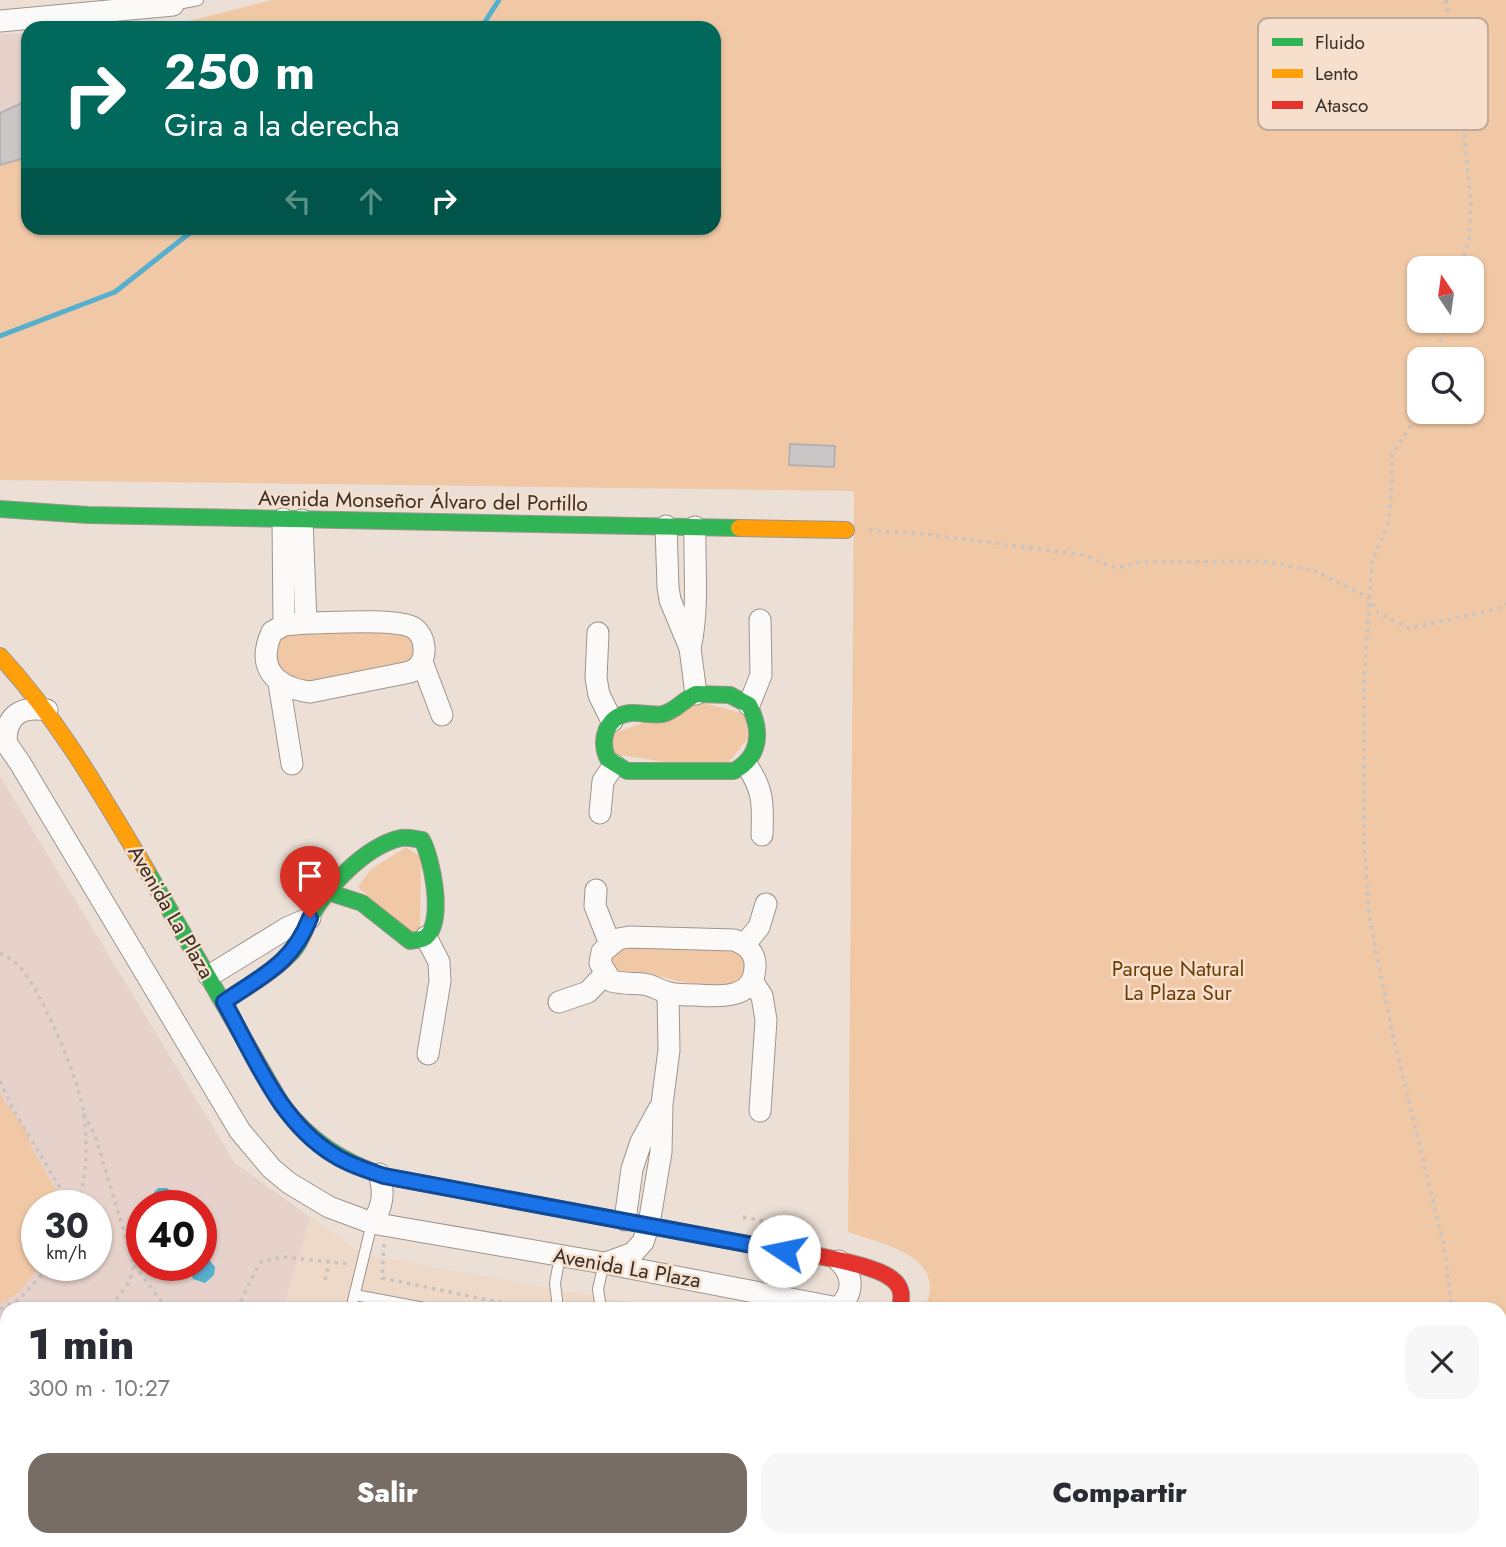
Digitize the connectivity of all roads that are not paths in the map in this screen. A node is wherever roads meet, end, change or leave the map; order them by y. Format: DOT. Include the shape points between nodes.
graph roads {
  1 [pos="198,0"];
  2 [pos="173,5"];
  3 [pos="0,21"];
  4 [pos="0,509"];
  5 [pos="293,519"];
  6 [pos="666,526"];
  7 [pos="695,527"];
  8 [pos="846,530"];
  9 [pos="760,620"];
  10 [pos="306,623"];
  11 [pos="284,625"];
  12 [pos="598,633"];
  13 [pos="690,648"];
  14 [pos="0,656"];
  15 [pos="422,662"];
  16 [pos="279,683"];
  17 [pos="696,694"];
  18 [pos="749,705"];
  19 [pos="47,710"];
  20 [pos="442,715"];
  21 [pos="612,721"];
  22 [pos="3,738"];
  23 [pos="292,764"];
  24 [pos="614,765"];
  25 [pos="747,766"];
  26 [pos="600,813"];
  27 [pos="762,835"];
  28 [pos="596,890"];
  29 [pos="331,892"];
  30 [pos="766,904"];
  31 [pos="310,918"];
  32 [pos="426,937"];
  33 [pos="610,944"];
  34 [pos="745,944"];
  35 [pos="605,974"];
  36 [pos="209,976"];
  37 [pos="752,981"];
  38 [pos="668,993"];
  39 [pos="224,1002"];
  40 [pos="559,1002"];
  41 [pos="428,1054"];
  42 [pos="662,1104"];
  43 [pos="760,1111"];
  44 [pos="379,1174"];
  45 [pos="625,1220"];
  46 [pos="372,1223"];
  47 [pos="649,1224"];
  48 [pos="560,1256"];
  49 [pos="839,1261"];
  50 [pos="604,1263"];
  51 [pos="355,1295"];
  52 [pos="353,1302"];
  53 [pos="392,1302"];
  54 [pos="557,1302"];
  55 [pos="600,1302"];
  56 [pos="804,1302"];
  57 [pos="844,1302"];
  58 [pos="900,1302"];
  1 -- 2 [label="lane"];
  2 -- 3 [label="street"];
  4 -- 5 [label="street, Avenida Monseñor Álvaro del Portillo" via="88,516"];
  5 -- 6 [label="street, Avenida Monseñor Álvaro del Portillo"];
  5 -- 10 [label="street"];
  5 -- 11 [label="street"];
  6 -- 7 [label="street, Avenida Monseñor Álvaro del Portillo"];
  6 -- 13 [label="street" via="670,600"];
  7 -- 8 [label="street, Avenida Monseñor Álvaro del Portillo"];
  7 -- 13 [label="street" via="697,595"];
  9 -- 18 [label="street" via="761,675"];
  10 -- 11 [label="street"];
  10 -- 15 [label="street" via="411,627 421,634"];
  11 -- 16 [label="street" via="272,632 265,654"];
  12 -- 21 [label="street" via="596,678"];
  13 -- 17 [label="street"];
  14 -- 19 [label="street, Avenida La Plaza"];
  15 -- 16 [label="street" via="405,673 310,692"];
  15 -- 20 [label="street"];
  16 -- 23 [label="street"];
  17 -- 18 [label="street" via="730,695"];
  17 -- 21 [label="street" via="662,714 624,714"];
  18 -- 25 [label="street" via="757,724 755,753"];
  19 -- 22 [label="street" via="26,709 16,715"];
  19 -- 36 [label="street, Avenida La Plaza"];
  21 -- 24 [label="street" via="604,730 603,747"];
  22 -- 46 [label="street, Avenida La Plaza" via="254,1150 308,1196"];
  24 -- 25 [label="street" via="627,771 734,771"];
  24 -- 26 [label="street" via="603,781"];
  25 -- 27 [label="street" via="760,787"];
  28 -- 33 [label="street" via="595,906"];
  29 -- 31 [label="street"];
  29 -- 32 [label="street" via="362,903 410,941"];
  29 -- 32 [label="street" via="341,876 384,845 402,838 422,840 434,874 432,930"];
  30 -- 34 [label="street" via="759,927"];
  31 -- 36 [label="street"];
  31 -- 39 [label="street" via="302,939 280,964"];
  32 -- 41 [label="street" via="439,962 440,981"];
  33 -- 34 [label="street" via="629,937"];
  33 -- 35 [label="street" via="601,952"];
  34 -- 37 [label="street" via="756,959"];
  35 -- 38 [label="street" via="611,981 653,986"];
  35 -- 40 [label="street" via="588,992"];
  36 -- 39 [label="street, Avenida La Plaza"];
  37 -- 38 [label="street" via="733,995"];
  37 -- 43 [label="street" via="762,996 766,1020"];
  38 -- 42 [label="street" via="668,1060"];
  39 -- 44 [label="street, Avenida La Plaza" via="293,1120 335,1156"];
  42 -- 45 [label="street" via="632,1169"];
  42 -- 47 [label="street" via="661,1152"];
  44 -- 45 [label="street, Avenida La Plaza"];
  44 -- 46 [label="street" via="383,1195"];
  45 -- 47 [label="street, Avenida La Plaza"];
  46 -- 48 [label="street, Avenida La Plaza"];
  46 -- 51 [label="lane"];
  47 -- 49 [label="street, Avenida La Plaza"];
  47 -- 50 [label="street" via="634,1253"];
  48 -- 50 [label="street, Avenida La Plaza"];
  48 -- 54 [label="lane"];
  49 -- 57 [label="street, Avenida La Plaza" via="851,1284"];
  49 -- 58 [label="street, Avenida La Plaza" via="892,1278 901,1291"];
  50 -- 55 [label="lane"];
  50 -- 56 [label="street, Avenida La Plaza"];
  51 -- 52 [label="lane"];
  51 -- 53 [label="lane"];
}
